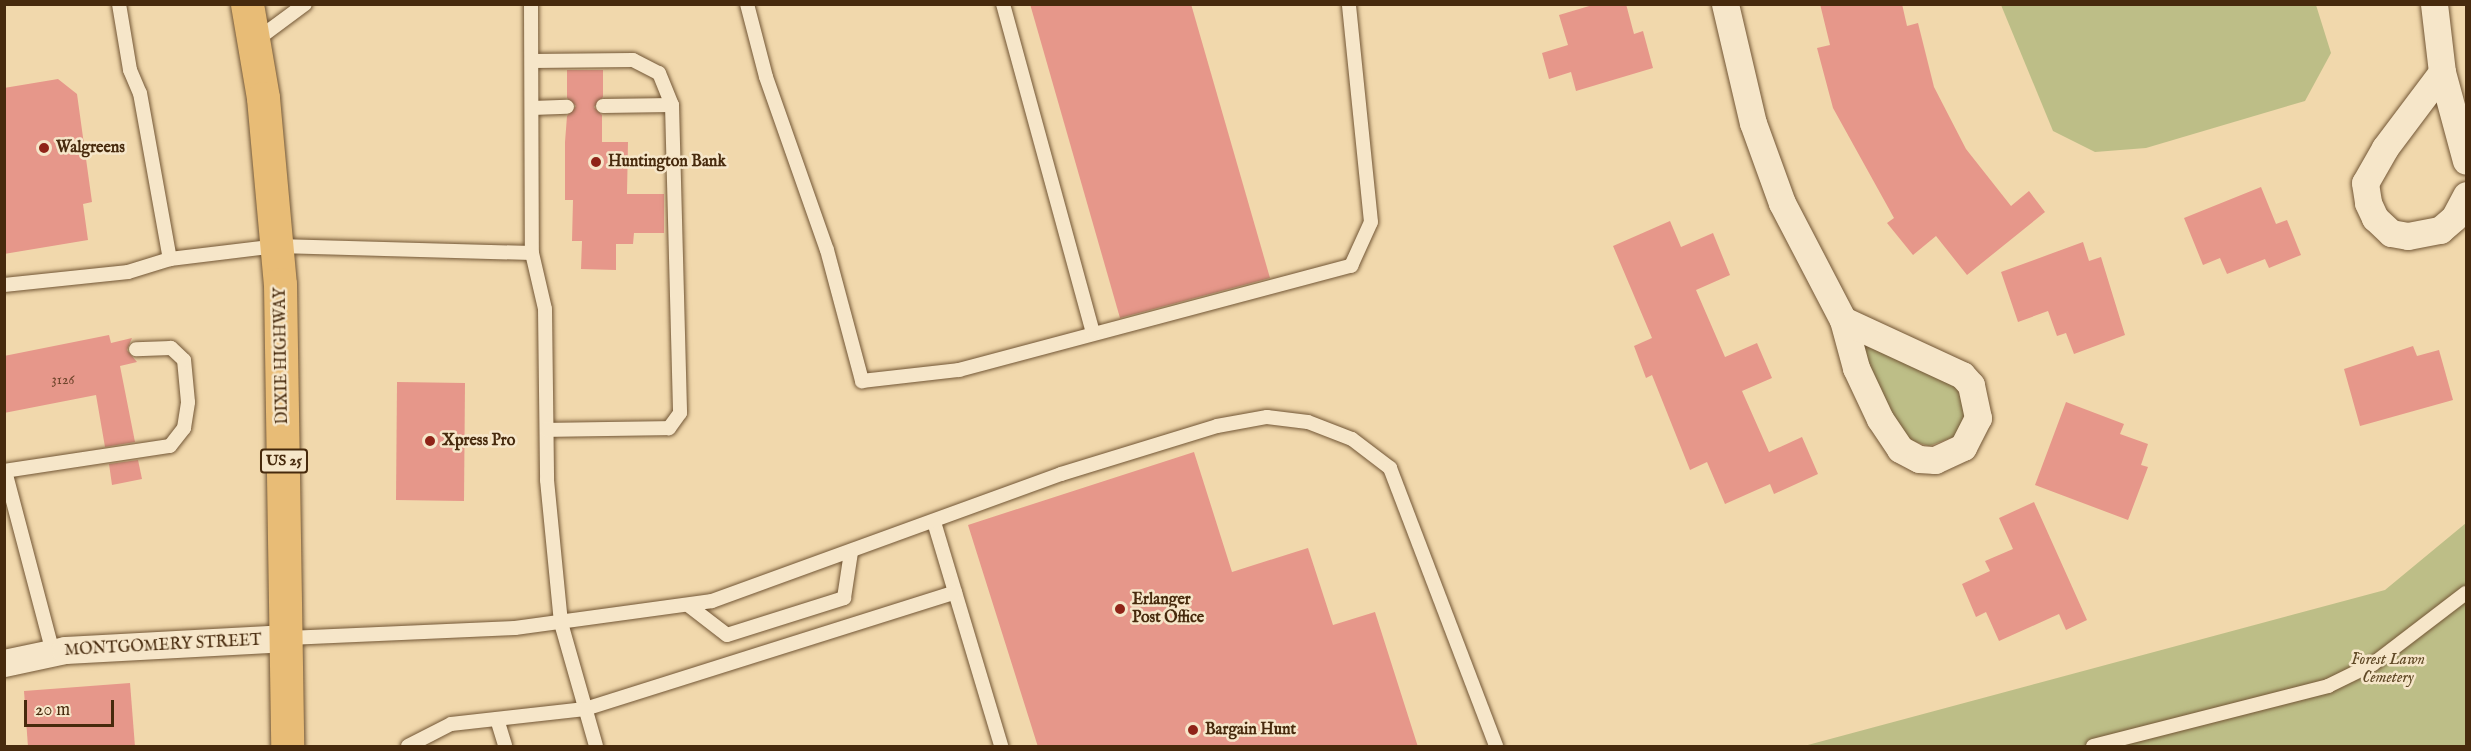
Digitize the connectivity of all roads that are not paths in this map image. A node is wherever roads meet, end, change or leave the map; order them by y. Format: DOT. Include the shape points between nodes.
graph roads {
  1 [pos="119,4"];
  2 [pos="247,4"];
  3 [pos="304,4"];
  4 [pos="531,4"];
  5 [pos="747,4"];
  6 [pos="1003,4"];
  7 [pos="1349,4"];
  8 [pos="1725,4"];
  9 [pos="2434,4"];
  10 [pos="254,42"];
  11 [pos="532,61"];
  12 [pos="2442,72"];
  13 [pos="672,105"];
  14 [pos="603,106"];
  15 [pos="567,107"];
  16 [pos="532,108"];
  17 [pos="2466,161"];
  18 [pos="2466,195"];
  19 [pos="278,246"];
  20 [pos="532,253"];
  21 [pos="170,259"];
  22 [pos="4,285"];
  23 [pos="1843,320"];
  24 [pos="1092,333"];
  25 [pos="136,349"];
  26 [pos="547,430"];
  27 [pos="5,471"];
  28 [pos="934,522"];
  29 [pos="851,552"];
  30 [pos="955,592"];
  31 [pos="2466,593"];
  32 [pos="688,605"];
  33 [pos="561,623"];
  34 [pos="288,638"];
  35 [pos="53,653"];
  36 [pos="4,663"];
  37 [pos="585,709"];
  38 [pos="497,718"];
  39 [pos="287,747"];
  40 [pos="408,747"];
  41 [pos="505,747"];
  42 [pos="596,747"];
  43 [pos="1001,747"];
  44 [pos="1496,747"];
  45 [pos="2093,747"];
  1 -- 21 [label="lane" via="130,70 140,93"];
  2 -- 10 [label="main road, DIXIE HIGHWAY / US 25"];
  3 -- 10 [label="lane"];
  4 -- 11 [label="lane"];
  5 -- 24 [label="lane" via="766,77 827,250 862,381 959,370"];
  6 -- 24 [label="lane"];
  7 -- 24 [label="lane" via="1371,222 1351,266"];
  8 -- 23 [label="street" via="1753,123 1782,203"];
  9 -- 12 [label="street"];
  10 -- 19 [label="main road, DIXIE HIGHWAY / US 25"];
  11 -- 13 [label="lane" via="633,60 659,73"];
  11 -- 16 [label="lane"];
  12 -- 17 [label="street"];
  12 -- 18 [label="street" via="2385,148 2365,183 2368,203 2375,218 2391,233 2408,236 2440,230 2454,218"];
  13 -- 14 [label="lane"];
  13 -- 26 [label="lane" via="680,413 669,428"];
  15 -- 16 [label="lane"];
  16 -- 20 [label="lane"];
  19 -- 20 [label="lane"];
  19 -- 21 [label="lane"];
  19 -- 34 [label="main road, DIXIE HIGHWAY / US 25"];
  20 -- 26 [label="lane" via="545,309"];
  21 -- 22 [label="lane" via="128,272"];
  23 -- 23 [label="street" via="1856,368 1900,449 1919,459 1935,460 1963,447 1978,418 1971,385 1962,375"];
  25 -- 27 [label="lane" via="171,348 184,360 188,402 184,428 170,446"];
  26 -- 33 [label="lane"];
  27 -- 35 [label="lane"];
  28 -- 29 [label="lane"];
  28 -- 30 [label="lane"];
  28 -- 44 [label="lane" via="1061,474 1217,426 1267,417 1308,422 1352,439 1390,468"];
  29 -- 32 [label="lane" via="712,601"];
  29 -- 32 [label="lane" via="844,598 728,635"];
  30 -- 37 [label="lane"];
  30 -- 43 [label="lane"];
  31 -- 45 [label="lane" via="2373,664 2328,686"];
  32 -- 33 [label="lane"];
  33 -- 34 [label="lane"];
  33 -- 37 [label="lane"];
  34 -- 35 [label="street, MONTGOMERY STREET"];
  34 -- 39 [label="main road, DIXIE HIGHWAY / US 25"];
  35 -- 36 [label="street, MONTGOMERY STREET"];
  37 -- 38 [label="lane"];
  37 -- 42 [label="lane"];
  38 -- 40 [label="lane" via="451,724 413,740"];
  38 -- 41 [label="lane"];
}
